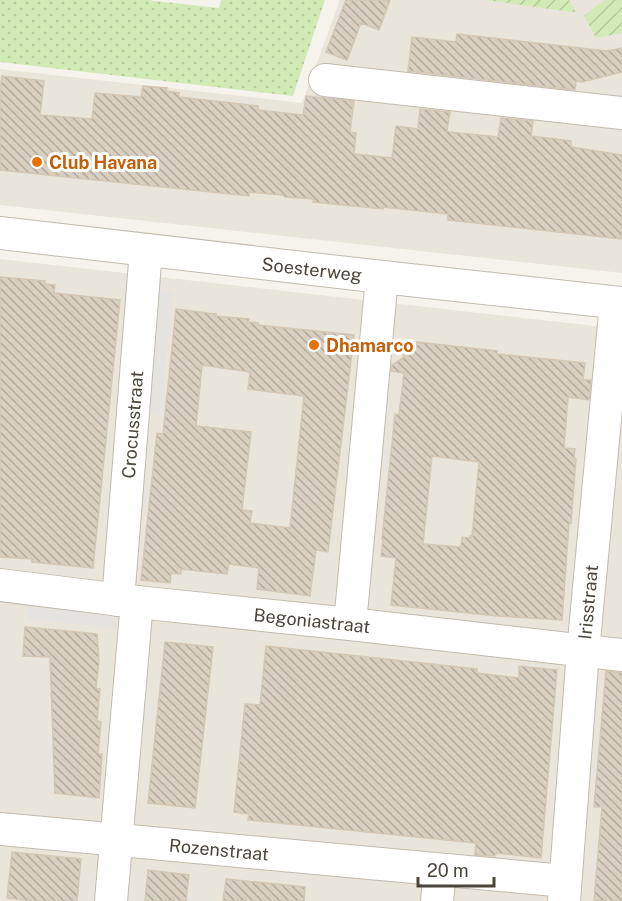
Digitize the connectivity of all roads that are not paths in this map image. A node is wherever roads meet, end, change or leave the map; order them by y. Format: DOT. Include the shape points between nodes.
graph roads {
  1 [pos="326,80"];
  2 [pos="622,113"];
  3 [pos="0,234"];
  4 [pos="146,250"];
  5 [pos="382,277"];
  6 [pos="619,303"];
  7 [pos="0,585"];
  8 [pos="128,601"];
  9 [pos="350,624"];
  10 [pos="584,651"];
  11 [pos="622,655"];
  12 [pos="0,829"];
  13 [pos="118,840"];
  14 [pos="440,870"];
  15 [pos="564,891"];
  16 [pos="111,901"];
  17 [pos="437,901"];
  1 -- 2 [label="street"];
  3 -- 4 [label="street, Soesterweg"];
  4 -- 5 [label="street, Soesterweg"];
  4 -- 8 [label="street, Crocusstraat"];
  5 -- 6 [label="street, Soesterweg"];
  5 -- 9 [label="street"];
  6 -- 10 [label="street, Irisstraat"];
  7 -- 8 [label="street, Begoniastraat"];
  8 -- 9 [label="street, Begoniastraat"];
  8 -- 13 [label="street, Crocusstraat"];
  9 -- 10 [label="street, Begoniastraat"];
  10 -- 11 [label="street, Begoniastraat"];
  10 -- 15 [label="street, Irisstraat"];
  12 -- 13 [label="street, Rozenstraat"];
  13 -- 14 [label="street, Rozenstraat"];
  13 -- 16 [label="street, Crocusstraat"];
  14 -- 15 [label="street, Rozenstraat"];
  14 -- 17 [label="street"];
}
